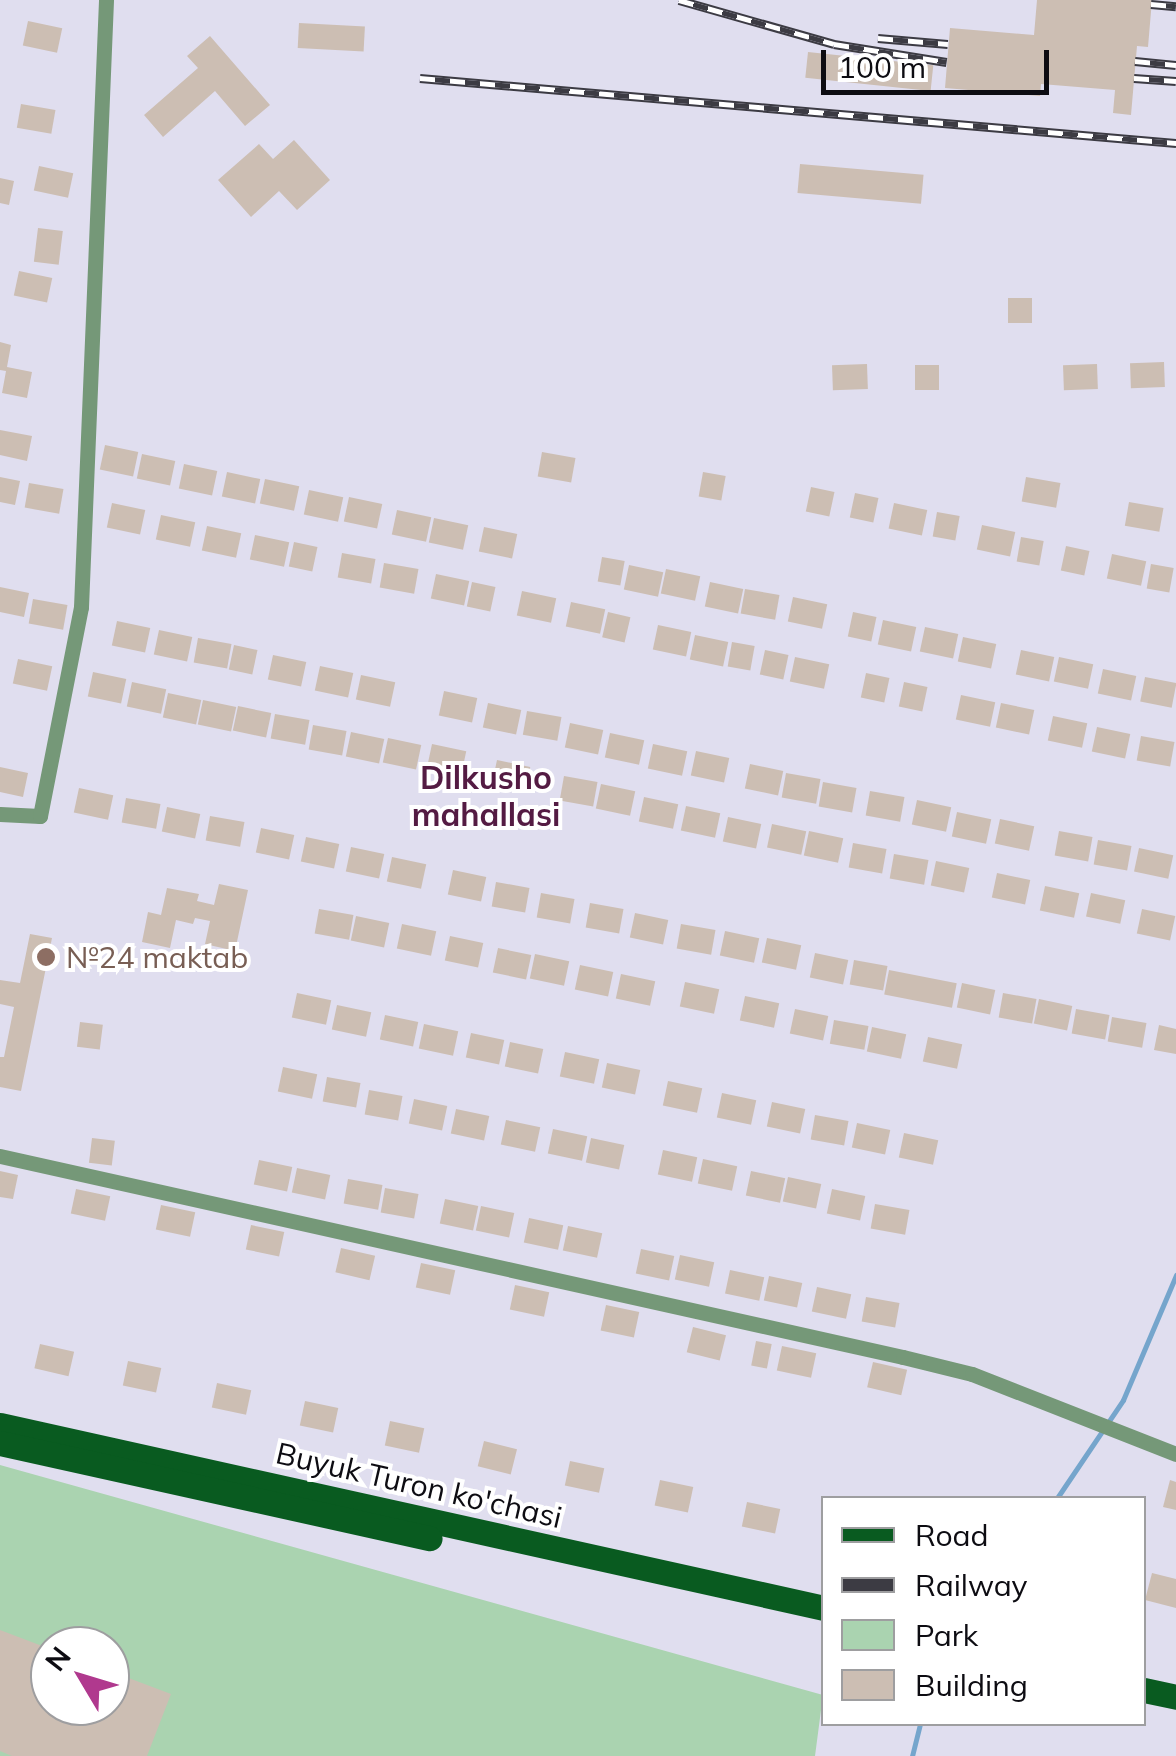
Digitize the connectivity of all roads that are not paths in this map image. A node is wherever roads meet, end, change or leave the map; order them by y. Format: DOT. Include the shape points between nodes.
graph roads {
  1 [pos="106,0"];
  2 [pos="0,814"];
  3 [pos="0,1156"];
  4 [pos="0,1425"];
  5 [pos="0,1444"];
  6 [pos="1176,1454"];
  7 [pos="821,1607"];
  8 [pos="821,1625"];
  9 [pos="1146,1690"];
  10 [pos="1176,1696"];
  1 -- 2 [label="street" via="81,607 40,816"];
  3 -- 6 [label="street" via="903,1356 972,1374"];
  4 -- 7 [label="main road, Buyuk Turon ko'chasi"];
  5 -- 8 [label="main road, Buyuk Turon ko'chasi"];
  9 -- 10 [label="main road"];
}
